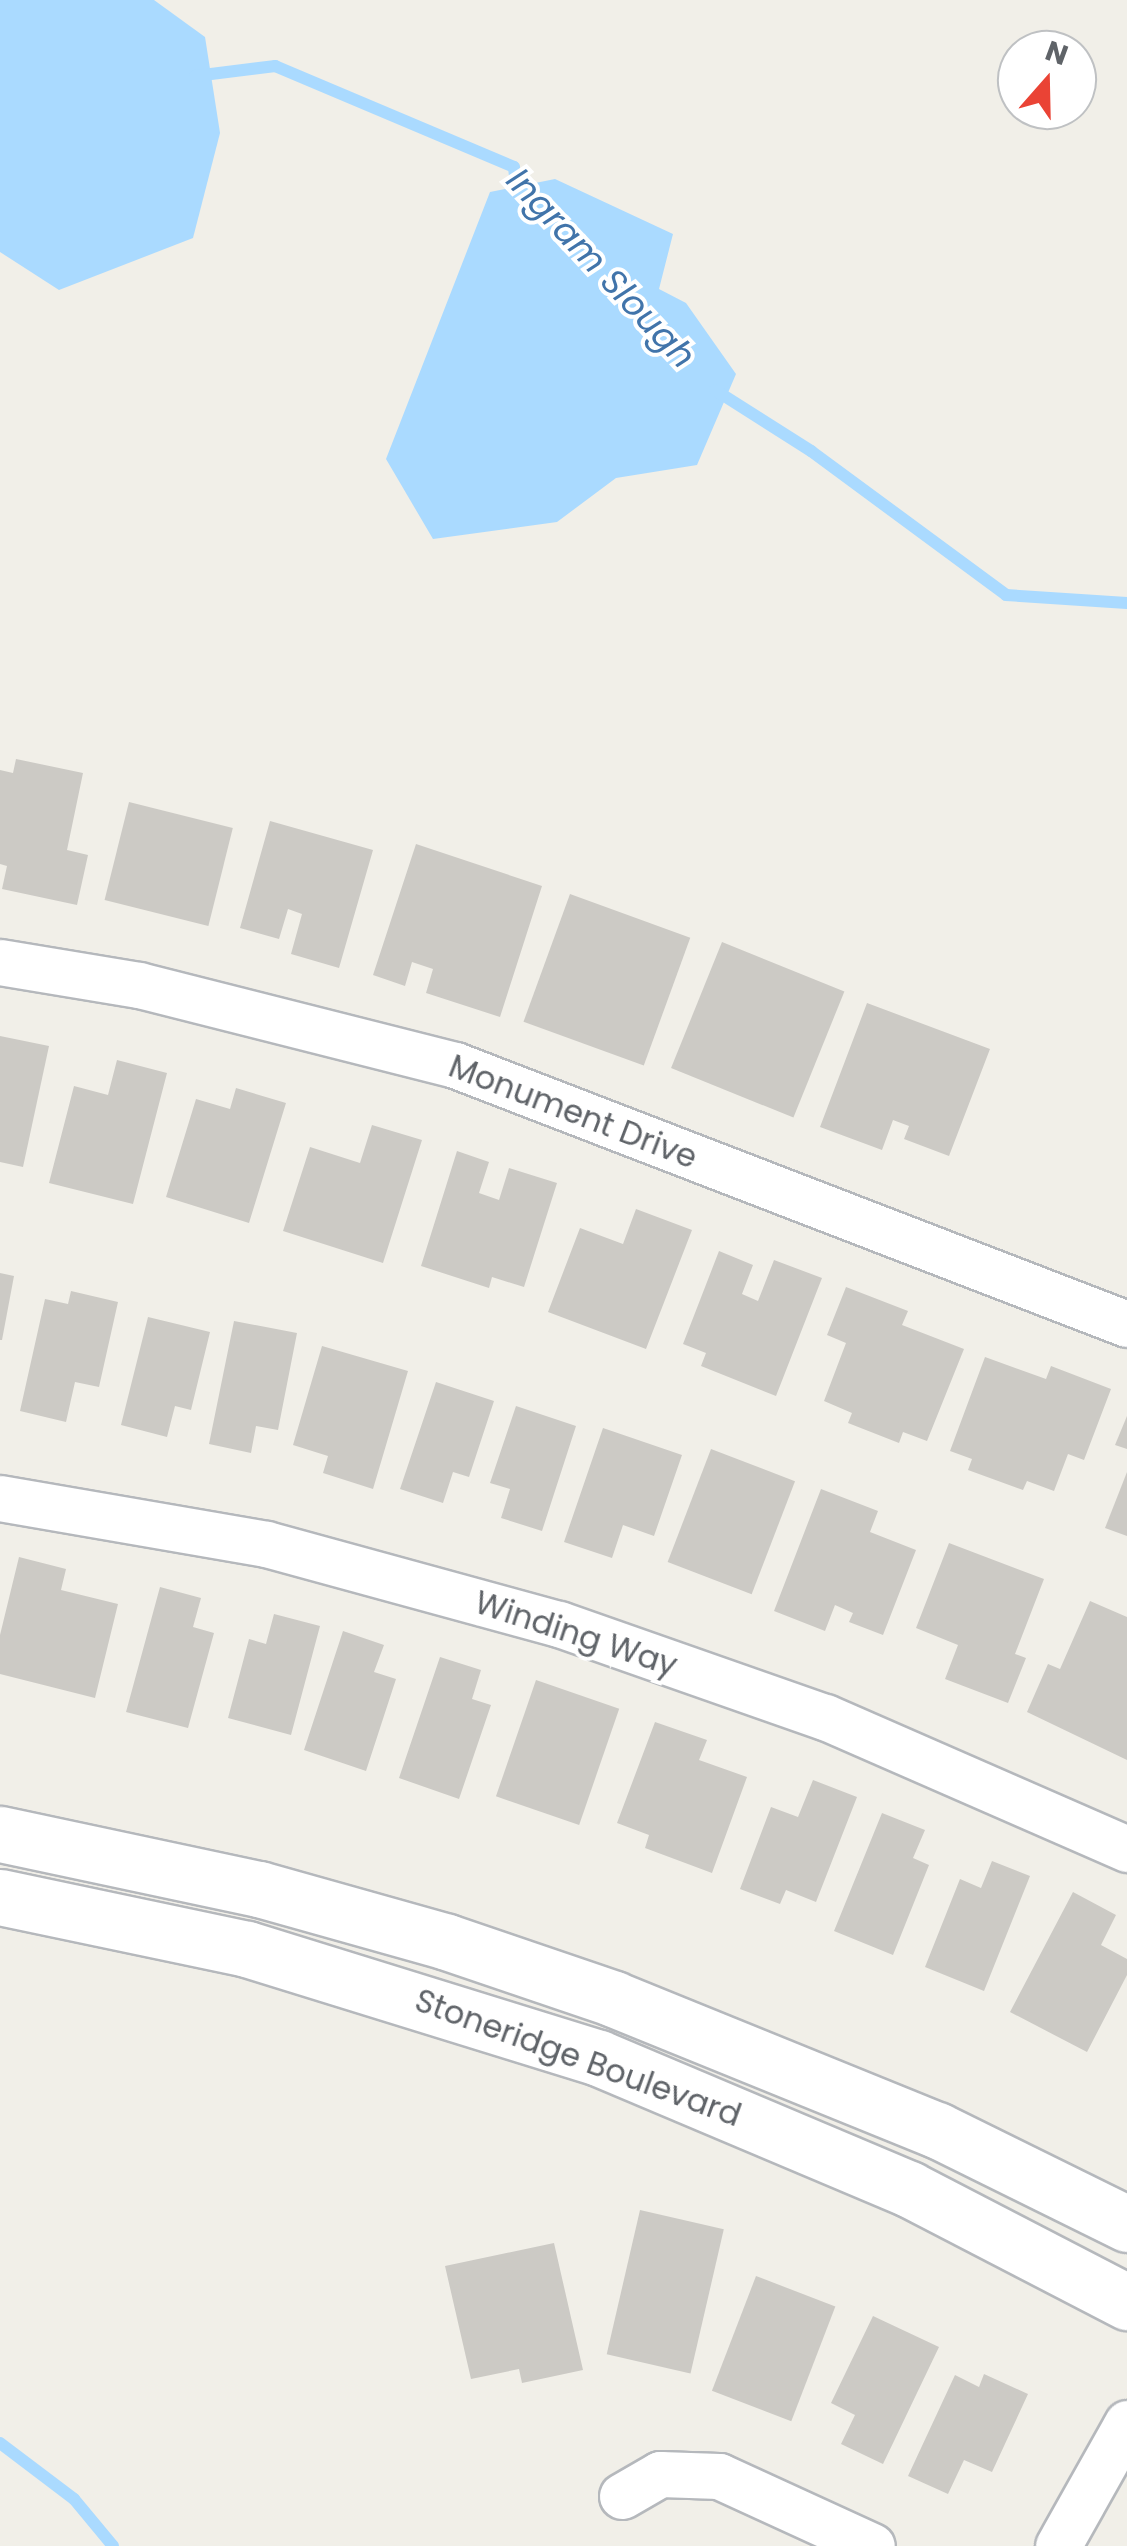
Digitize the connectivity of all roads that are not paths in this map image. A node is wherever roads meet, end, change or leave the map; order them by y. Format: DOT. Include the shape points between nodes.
graph roads {
  1 [pos="0,962"];
  2 [pos="1127,1324"];
  3 [pos="0,1498"];
  4 [pos="0,1834"];
  5 [pos="1127,1849"];
  6 [pos="0,1897"];
  7 [pos="1127,2224"];
  8 [pos="1127,2302"];
  9 [pos="1127,2423"];
  10 [pos="622,2496"];
  11 [pos="872,2546"];
  12 [pos="1058,2546"];
  1 -- 2 [label="street, Monument Drive" via="139,985 455,1065"];
  3 -- 5 [label="street, Winding Way" via="266,1544 558,1624 825,1717"];
  4 -- 7 [label="street, Stoneridge Boulevard" via="259,1889 595,1992 937,2130"];
  6 -- 8 [label="street, Stoneridge Boulevard" via="247,1949 599,2058 909,2189"];
  9 -- 12 [label="street"];
  10 -- 11 [label="street" via="660,2474 720,2476"];
}
